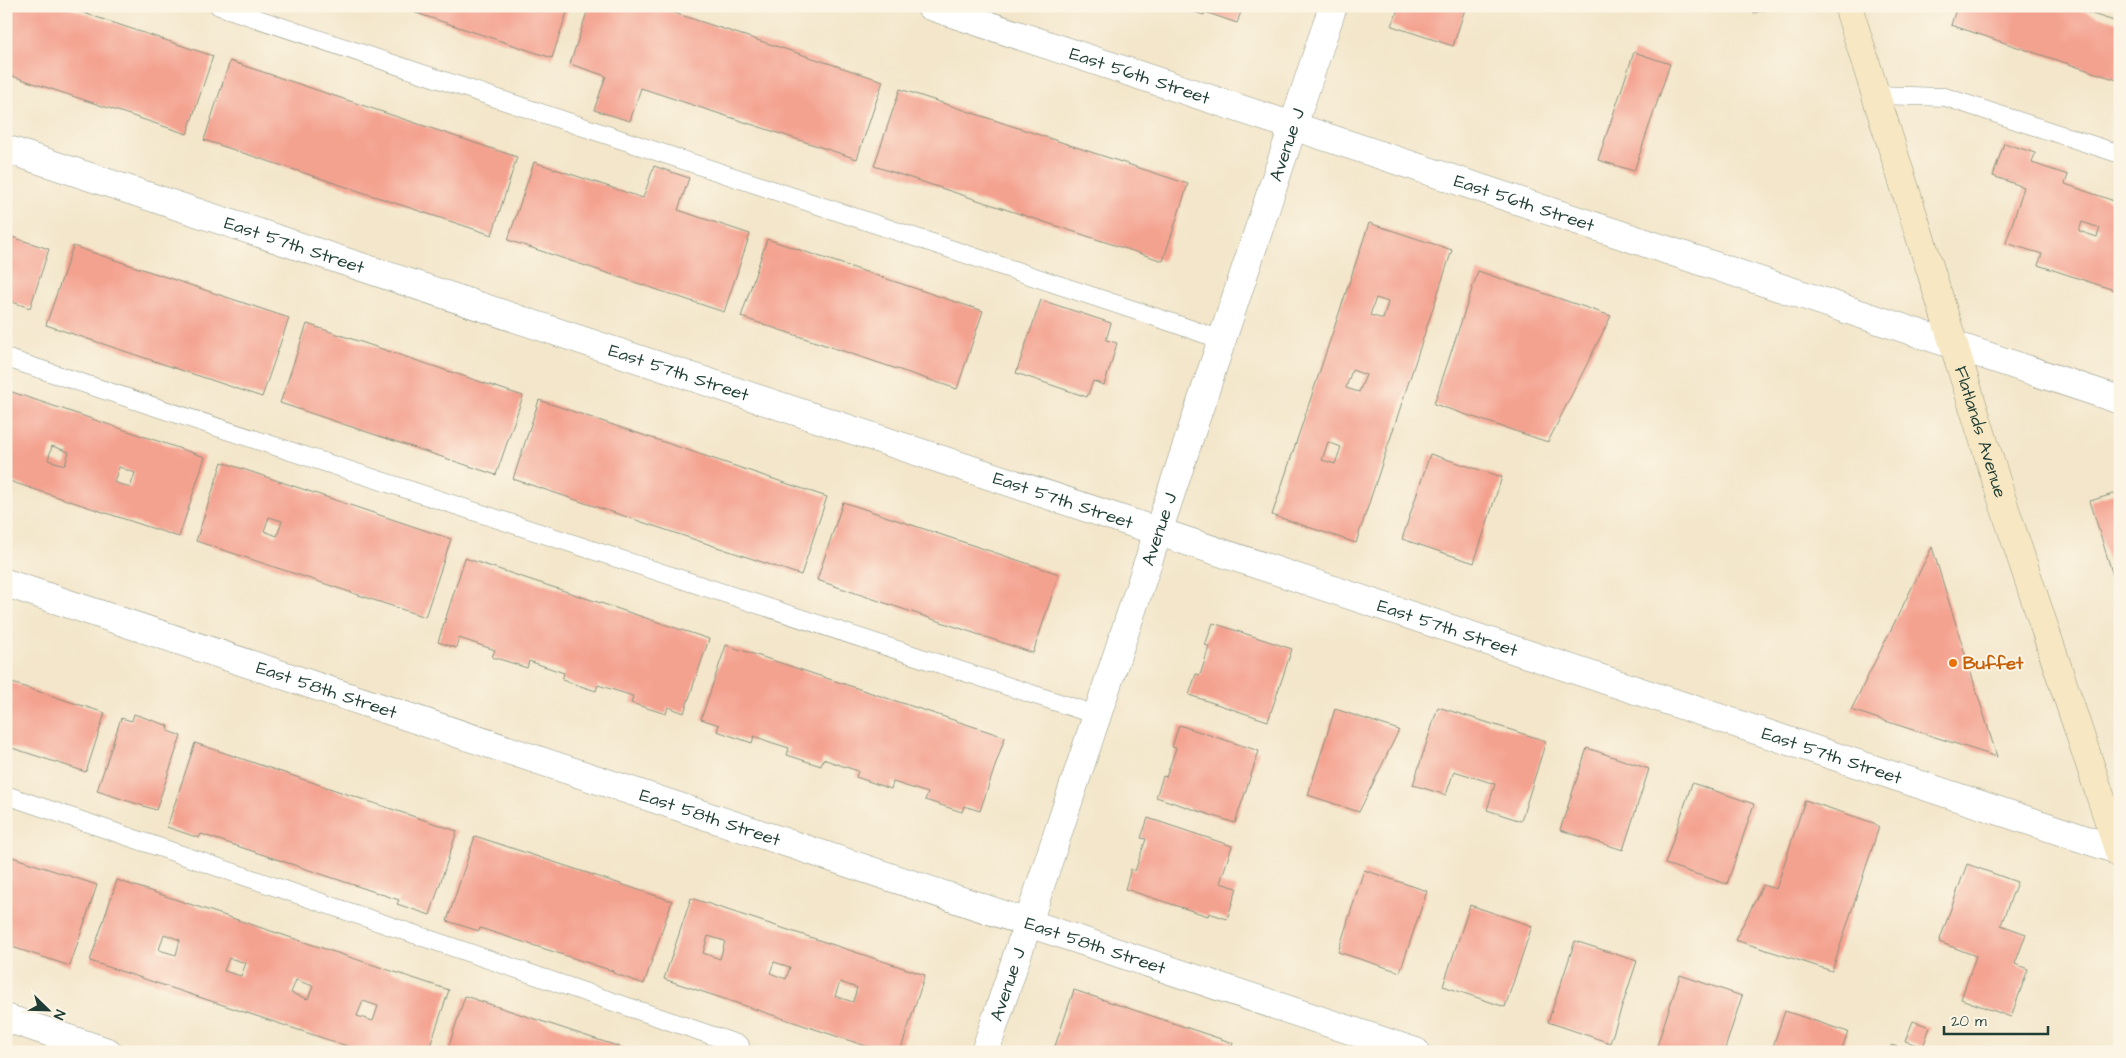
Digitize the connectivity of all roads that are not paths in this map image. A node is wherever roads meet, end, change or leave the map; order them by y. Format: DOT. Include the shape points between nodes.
graph roads {
  1 [pos="219,6"];
  2 [pos="930,6"];
  3 [pos="1333,6"];
  4 [pos="1848,6"];
  5 [pos="1876,95"];
  6 [pos="1293,126"];
  7 [pos="6,149"];
  8 [pos="2120,154"];
  9 [pos="1222,340"];
  10 [pos="1953,345"];
  11 [pos="6,358"];
  12 [pos="2120,400"];
  13 [pos="1158,531"];
  14 [pos="6,582"];
  15 [pos="1096,715"];
  16 [pos="6,795"];
  17 [pos="2119,852"];
  18 [pos="1028,922"];
  19 [pos="6,1018"];
  20 [pos="740,1045"];
  21 [pos="108,1052"];
  22 [pos="985,1052"];
  23 [pos="1416,1052"];
  1 -- 9 [label="lane"];
  2 -- 6 [label="street, East 56th Street"];
  3 -- 6 [label="street, Avenue J"];
  4 -- 5 [label="main road, Flatlands Avenue"];
  5 -- 8 [label="lane" via="1945,97"];
  5 -- 10 [label="main road, Flatlands Avenue"];
  6 -- 9 [label="street, Avenue J"];
  6 -- 10 [label="street, East 56th Street"];
  7 -- 13 [label="street, East 57th Street"];
  9 -- 13 [label="street, Avenue J"];
  10 -- 12 [label="street, East 56th Street"];
  10 -- 17 [label="main road, Flatlands Avenue"];
  11 -- 15 [label="lane"];
  13 -- 15 [label="street, Avenue J"];
  13 -- 17 [label="street, East 57th Street"];
  14 -- 18 [label="street, East 58th Street"];
  15 -- 18 [label="street, Avenue J"];
  16 -- 20 [label="lane"];
  18 -- 22 [label="street, Avenue J"];
  18 -- 23 [label="street, East 58th Street"];
  19 -- 21 [label="street"];
}
